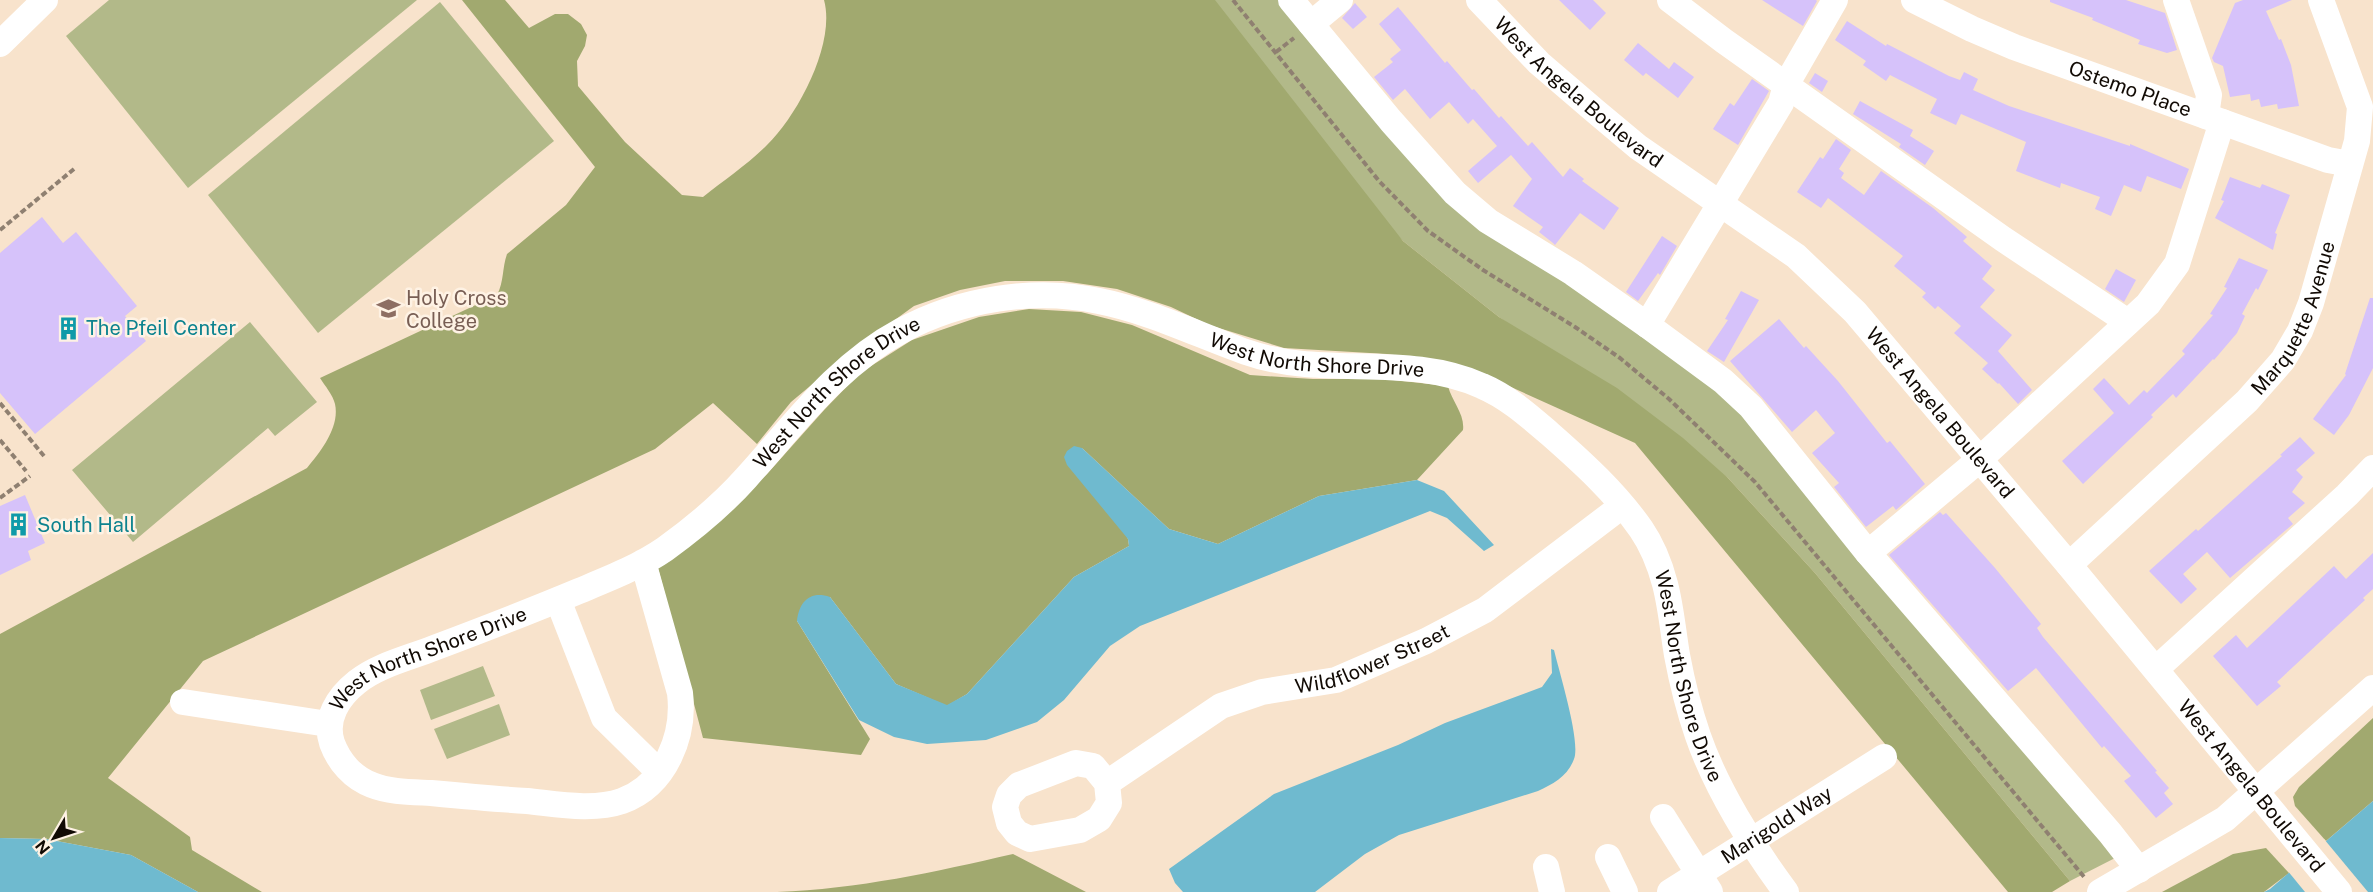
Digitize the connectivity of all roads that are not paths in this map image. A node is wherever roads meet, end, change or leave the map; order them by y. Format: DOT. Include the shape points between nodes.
graph roads {
  1 [pos="45,0"];
  2 [pos="1291,0"];
  3 [pos="1340,0"];
  4 [pos="1479,0"];
  5 [pos="1670,0"];
  6 [pos="1835,0"];
  7 [pos="1914,0"];
  8 [pos="2176,0"];
  9 [pos="2321,0"];
  10 [pos="1311,24"];
  11 [pos="0,44"];
  12 [pos="1786,85"];
  13 [pos="2214,119"];
  14 [pos="2350,164"];
  15 [pos="1720,204"];
  16 [pos="2128,322"];
  17 [pos="1647,325"];
  18 [pos="1979,460"];
  19 [pos="2373,468"];
  20 [pos="1622,506"];
  21 [pos="1868,553"];
  22 [pos="643,562"];
  23 [pos="2069,565"];
  24 [pos="558,600"];
  25 [pos="2156,669"];
  26 [pos="2373,688"];
  27 [pos="183,702"];
  28 [pos="328,724"];
  29 [pos="1884,757"];
  30 [pos="658,771"];
  31 [pos="1107,783"];
  32 [pos="2258,792"];
  33 [pos="1663,817"];
  34 [pos="1752,841"];
  35 [pos="1608,857"];
  36 [pos="1546,867"];
  37 [pos="2139,870"];
  38 [pos="1704,883"];
  39 [pos="2093,886"];
  40 [pos="1551,892"];
  41 [pos="1625,892"];
  42 [pos="1670,892"];
  43 [pos="1786,892"];
  44 [pos="2338,892"];
  1 -- 11 [label="street"];
  2 -- 10 [label="street"];
  3 -- 10 [label="street"];
  4 -- 15 [label="street, West Angela Boulevard" via="1539,63 1595,111 1638,147"];
  5 -- 12 [label="street"];
  6 -- 12 [label="street"];
  7 -- 13 [label="street, Ostemo Place" via="2014,47"];
  8 -- 13 [label="street"];
  9 -- 14 [label="street, Marquette Avenue" via="2360,107"];
  10 -- 17 [label="street" via="1455,193 1488,221 1573,273"];
  12 -- 15 [label="street" via="1780,103"];
  12 -- 16 [label="street"];
  13 -- 14 [label="street, Ostemo Place" via="2328,160"];
  13 -- 16 [label="street" via="2177,264 2148,304"];
  14 -- 23 [label="street, Marquette Avenue" via="2311,303 2283,360 2247,400"];
  15 -- 17 [label="street"];
  15 -- 18 [label="street, West Angela Boulevard" via="1788,250 1827,284"];
  16 -- 18 [label="street"];
  17 -- 21 [label="street" via="1723,381 1751,407"];
  18 -- 21 [label="street"];
  18 -- 23 [label="street, West Angela Boulevard"];
  19 -- 25 [label="street"];
  20 -- 22 [label="street, West North Shore Drive" via="1585,464 1520,408 1460,377 1412,367 1284,362 1099,301 1024,296 945,312 900,331 873,348 849,365 718,506"];
  20 -- 31 [label="street, Wildflower Street" via="1475,616 1336,680 1262,692 1221,706"];
  20 -- 34 [label="street, West North Shore Drive" via="1652,548 1665,582 1677,657 1700,741"];
  21 -- 37 [label="street"];
  22 -- 24 [label="street, West North Shore Drive"];
  22 -- 30 [label="street, West North Shore Drive" via="682,709 672,754"];
  23 -- 25 [label="street, West Angela Boulevard"];
  24 -- 28 [label="street, West North Shore Drive" via="368,674 352,685 336,705"];
  24 -- 30 [label="street" via="604,718"];
  25 -- 32 [label="street, West Angela Boulevard"];
  26 -- 32 [label="street"];
  27 -- 28 [label="street, West North Shore Drive"];
  28 -- 30 [label="street, West North Shore Drive" via="342,762 356,777 376,788 586,806 621,801 637,792"];
  29 -- 34 [label="street, Marigold Way"];
  32 -- 37 [label="street" via="2225,819"];
  32 -- 44 [label="street, West Angela Boulevard"];
  33 -- 38 [label="street"];
  34 -- 38 [label="street, Marigold Way"];
  34 -- 43 [label="street, West North Shore Drive"];
  35 -- 41 [label="street"];
  36 -- 40 [label="street"];
  37 -- 39 [label="street"];
  38 -- 42 [label="street, Marigold Way"];
}
